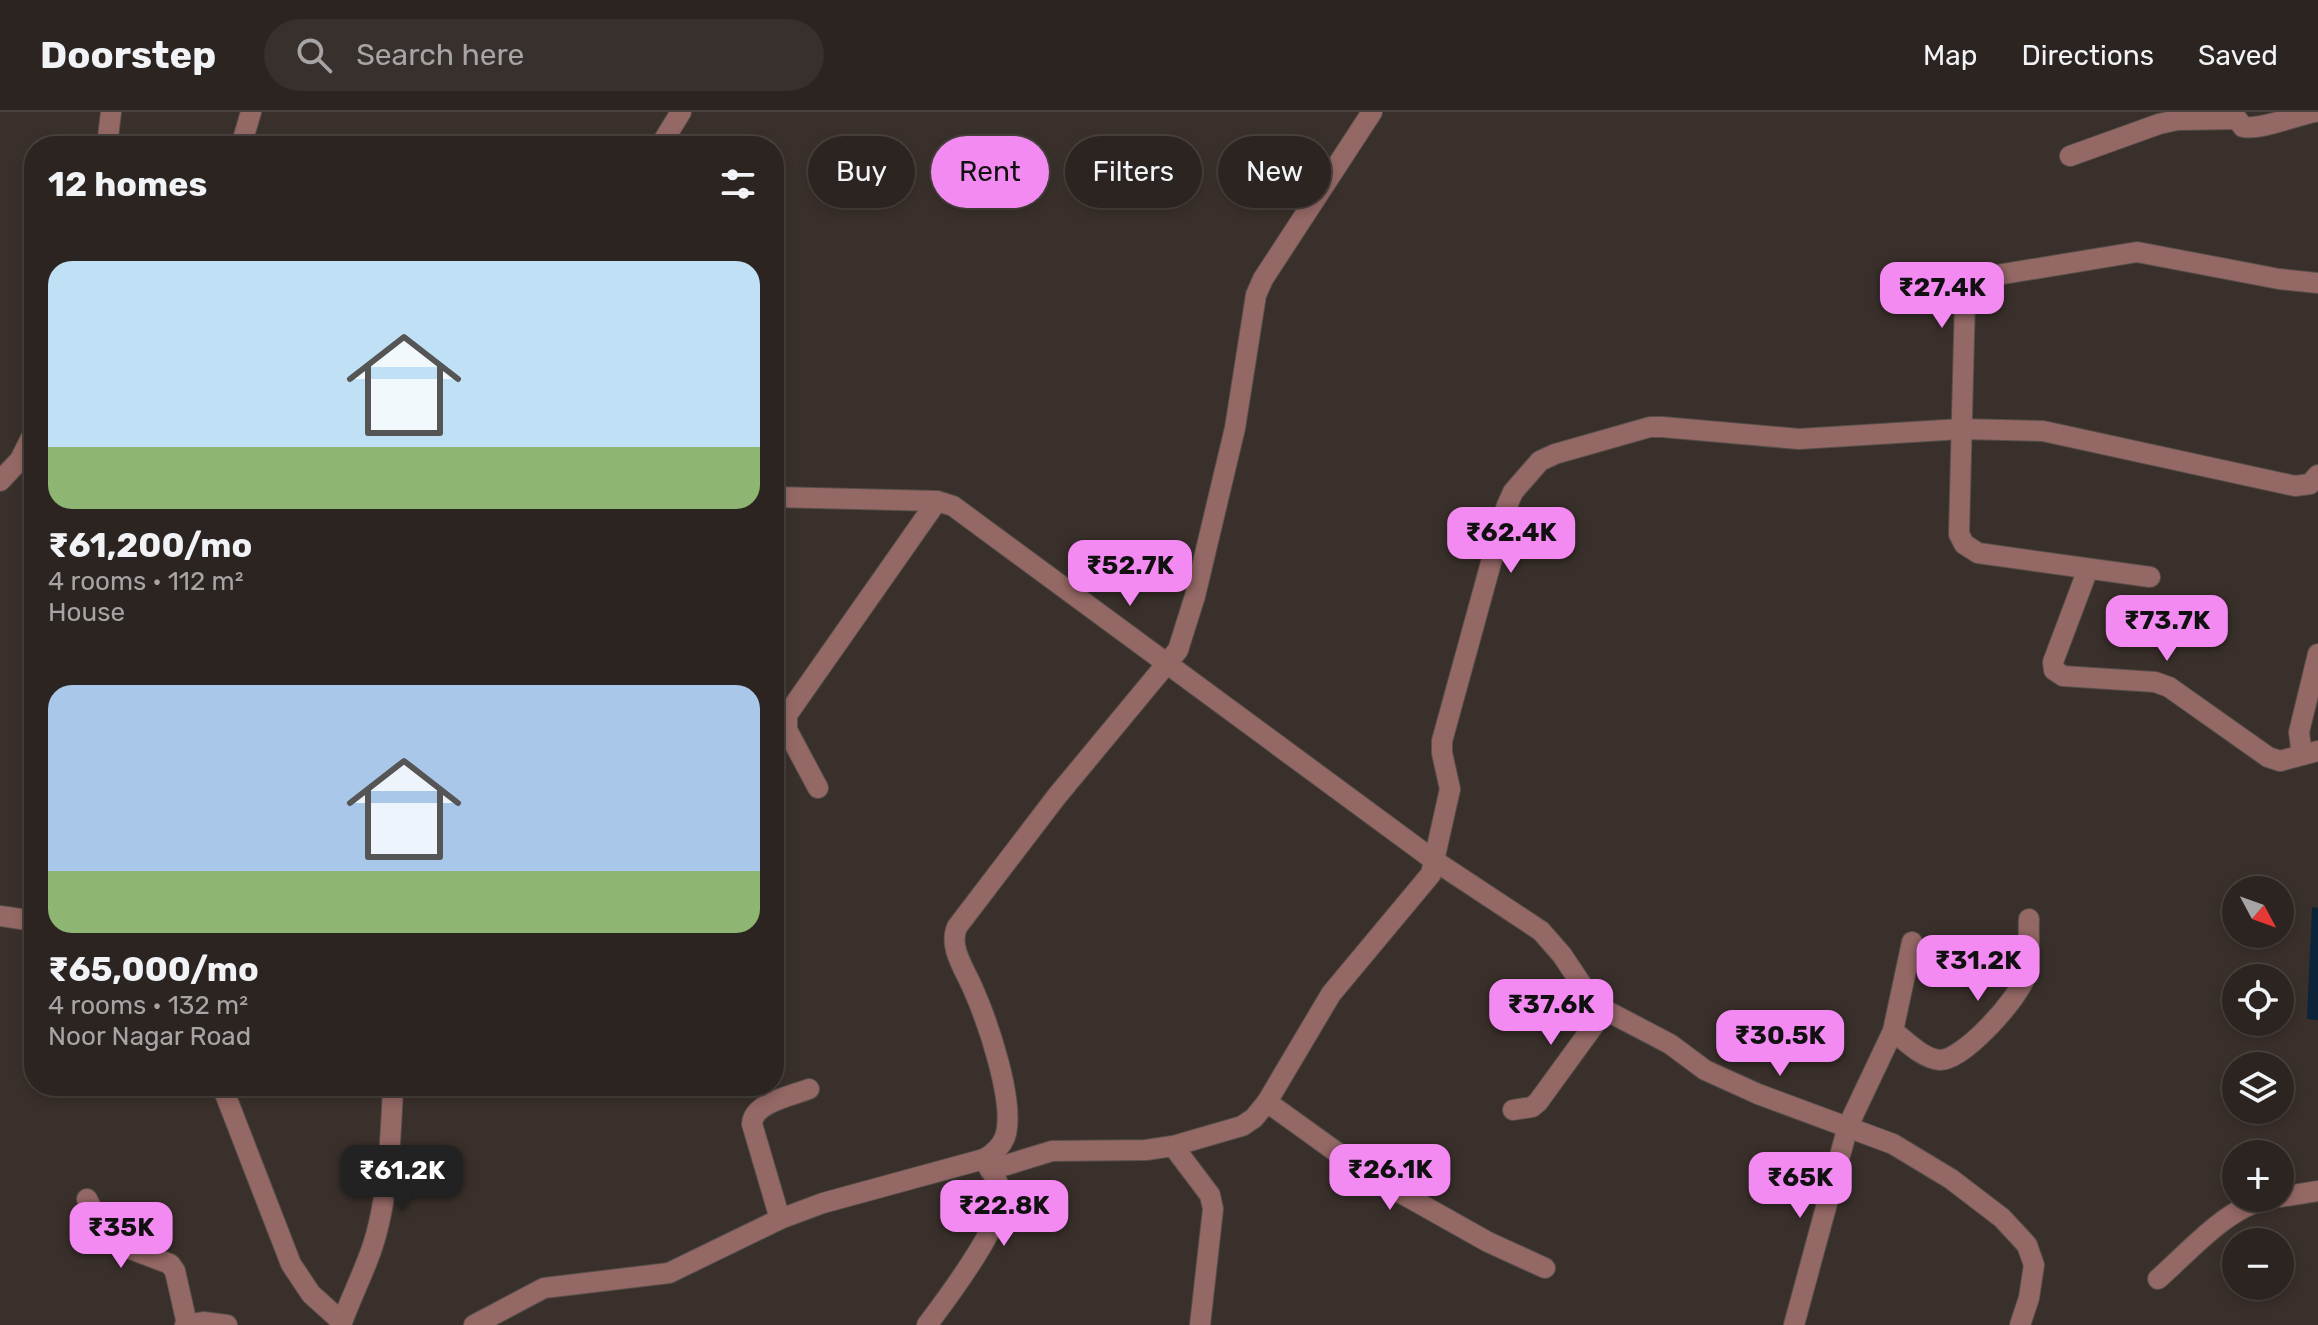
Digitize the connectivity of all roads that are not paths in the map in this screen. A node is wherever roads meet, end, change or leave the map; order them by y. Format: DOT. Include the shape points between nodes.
graph roads {
  1 [pos="111,112"];
  2 [pos="251,112"];
  3 [pos="681,112"];
  4 [pos="1372,112"];
  5 [pos="2315,112"];
  6 [pos="2234,116"];
  7 [pos="108,136"];
  8 [pos="244,136"];
  9 [pos="666,136"];
  10 [pos="2070,156"];
  11 [pos="2318,283"];
  12 [pos="1961,429"];
  13 [pos="24,452"];
  14 [pos="2318,475"];
  15 [pos="0,481"];
  16 [pos="784,497"];
  17 [pos="937,501"];
  18 [pos="2088,569"];
  19 [pos="2150,577"];
  20 [pos="2318,654"];
  21 [pos="1169,664"];
  22 [pos="2310,753"];
  23 [pos="818,788"];
  24 [pos="1435,861"];
  25 [pos="0,916"];
  26 [pos="2029,919"];
  27 [pos="24,920"];
  28 [pos="1912,942"];
  29 [pos="1605,1010"];
  30 [pos="1893,1031"];
  31 [pos="809,1089"];
  32 [pos="226,1096"];
  33 [pos="392,1096"];
  34 [pos="1267,1102"];
  35 [pos="1513,1110"];
  36 [pos="1848,1126"];
  37 [pos="1173,1146"];
  38 [pos="987,1165"];
  39 [pos="2318,1191"];
  40 [pos="2294,1195"];
  41 [pos="87,1199"];
  42 [pos="2236,1212"];
  43 [pos="780,1219"];
  44 [pos="1545,1268"];
  45 [pos="2158,1279"];
  46 [pos="341,1324"];
  47 [pos="186,1325"];
  48 [pos="227,1325"];
  49 [pos="474,1325"];
  50 [pos="927,1325"];
  51 [pos="1200,1325"];
  52 [pos="1794,1325"];
  53 [pos="2020,1325"];
  1 -- 7 [label="street"];
  2 -- 8 [label="street"];
  3 -- 9 [label="street"];
  4 -- 21 [label="street" via="1256,295 1235,428 1199,581"];
  5 -- 6 [label="street" via="2255,129 2243,127"];
  6 -- 10 [label="street" via="2159,124"];
  11 -- 12 [label="street" via="2137,252 1979,278 1968,286 1965,298"];
  12 -- 14 [label="street" via="2061,433 2295,486 2310,484"];
  12 -- 18 [label="street" via="1959,534 1964,544 1978,553"];
  12 -- 24 [label="street" via="1799,439 1650,427 1540,461 1506,508 1442,741 1450,789"];
  13 -- 15 [label="street"];
  16 -- 17 [label="street"];
  17 -- 21 [label="street" via="953,506"];
  17 -- 23 [label="street" via="787,715 787,730"];
  18 -- 19 [label="street"];
  18 -- 22 [label="street" via="2054,670 2063,676 2155,682 2268,757 2280,761"];
  20 -- 22 [label="street" via="2299,732"];
  21 -- 24 [label="street"];
  21 -- 38 [label="street" via="1057,796 953,936 1005,1084 1006,1134"];
  24 -- 29 [label="street" via="1541,931"];
  24 -- 34 [label="street" via="1425,884 1331,994"];
  25 -- 27 [label="street"];
  26 -- 30 [label="street" via="2026,975 1970,1045 1941,1060 1927,1057"];
  28 -- 30 [label="street"];
  29 -- 35 [label="street" via="1538,1102"];
  29 -- 36 [label="street" via="1670,1044 1705,1070"];
  30 -- 36 [label="street"];
  31 -- 43 [label="street" via="760,1108 753,1117"];
  32 -- 46 [label="street" via="291,1264"];
  33 -- 46 [label="street" via="378,1224"];
  34 -- 37 [label="street" via="1242,1126"];
  34 -- 44 [label="street" via="1367,1174"];
  36 -- 52 [label="street"];
  36 -- 53 [label="street" via="1893,1144 1951,1179 2027,1245 2034,1265"];
  37 -- 38 [label="street" via="1052,1151"];
  37 -- 51 [label="street" via="1210,1195 1213,1209"];
  38 -- 43 [label="street" via="823,1203"];
  38 -- 50 [label="street" via="999,1185 998,1214"];
  39 -- 40 [label="street"];
  41 -- 47 [label="street" via="112,1242 170,1264"];
  42 -- 45 [label="street"];
  43 -- 49 [label="street" via="677,1270 544,1288"];
  47 -- 48 [label="street"];
}
